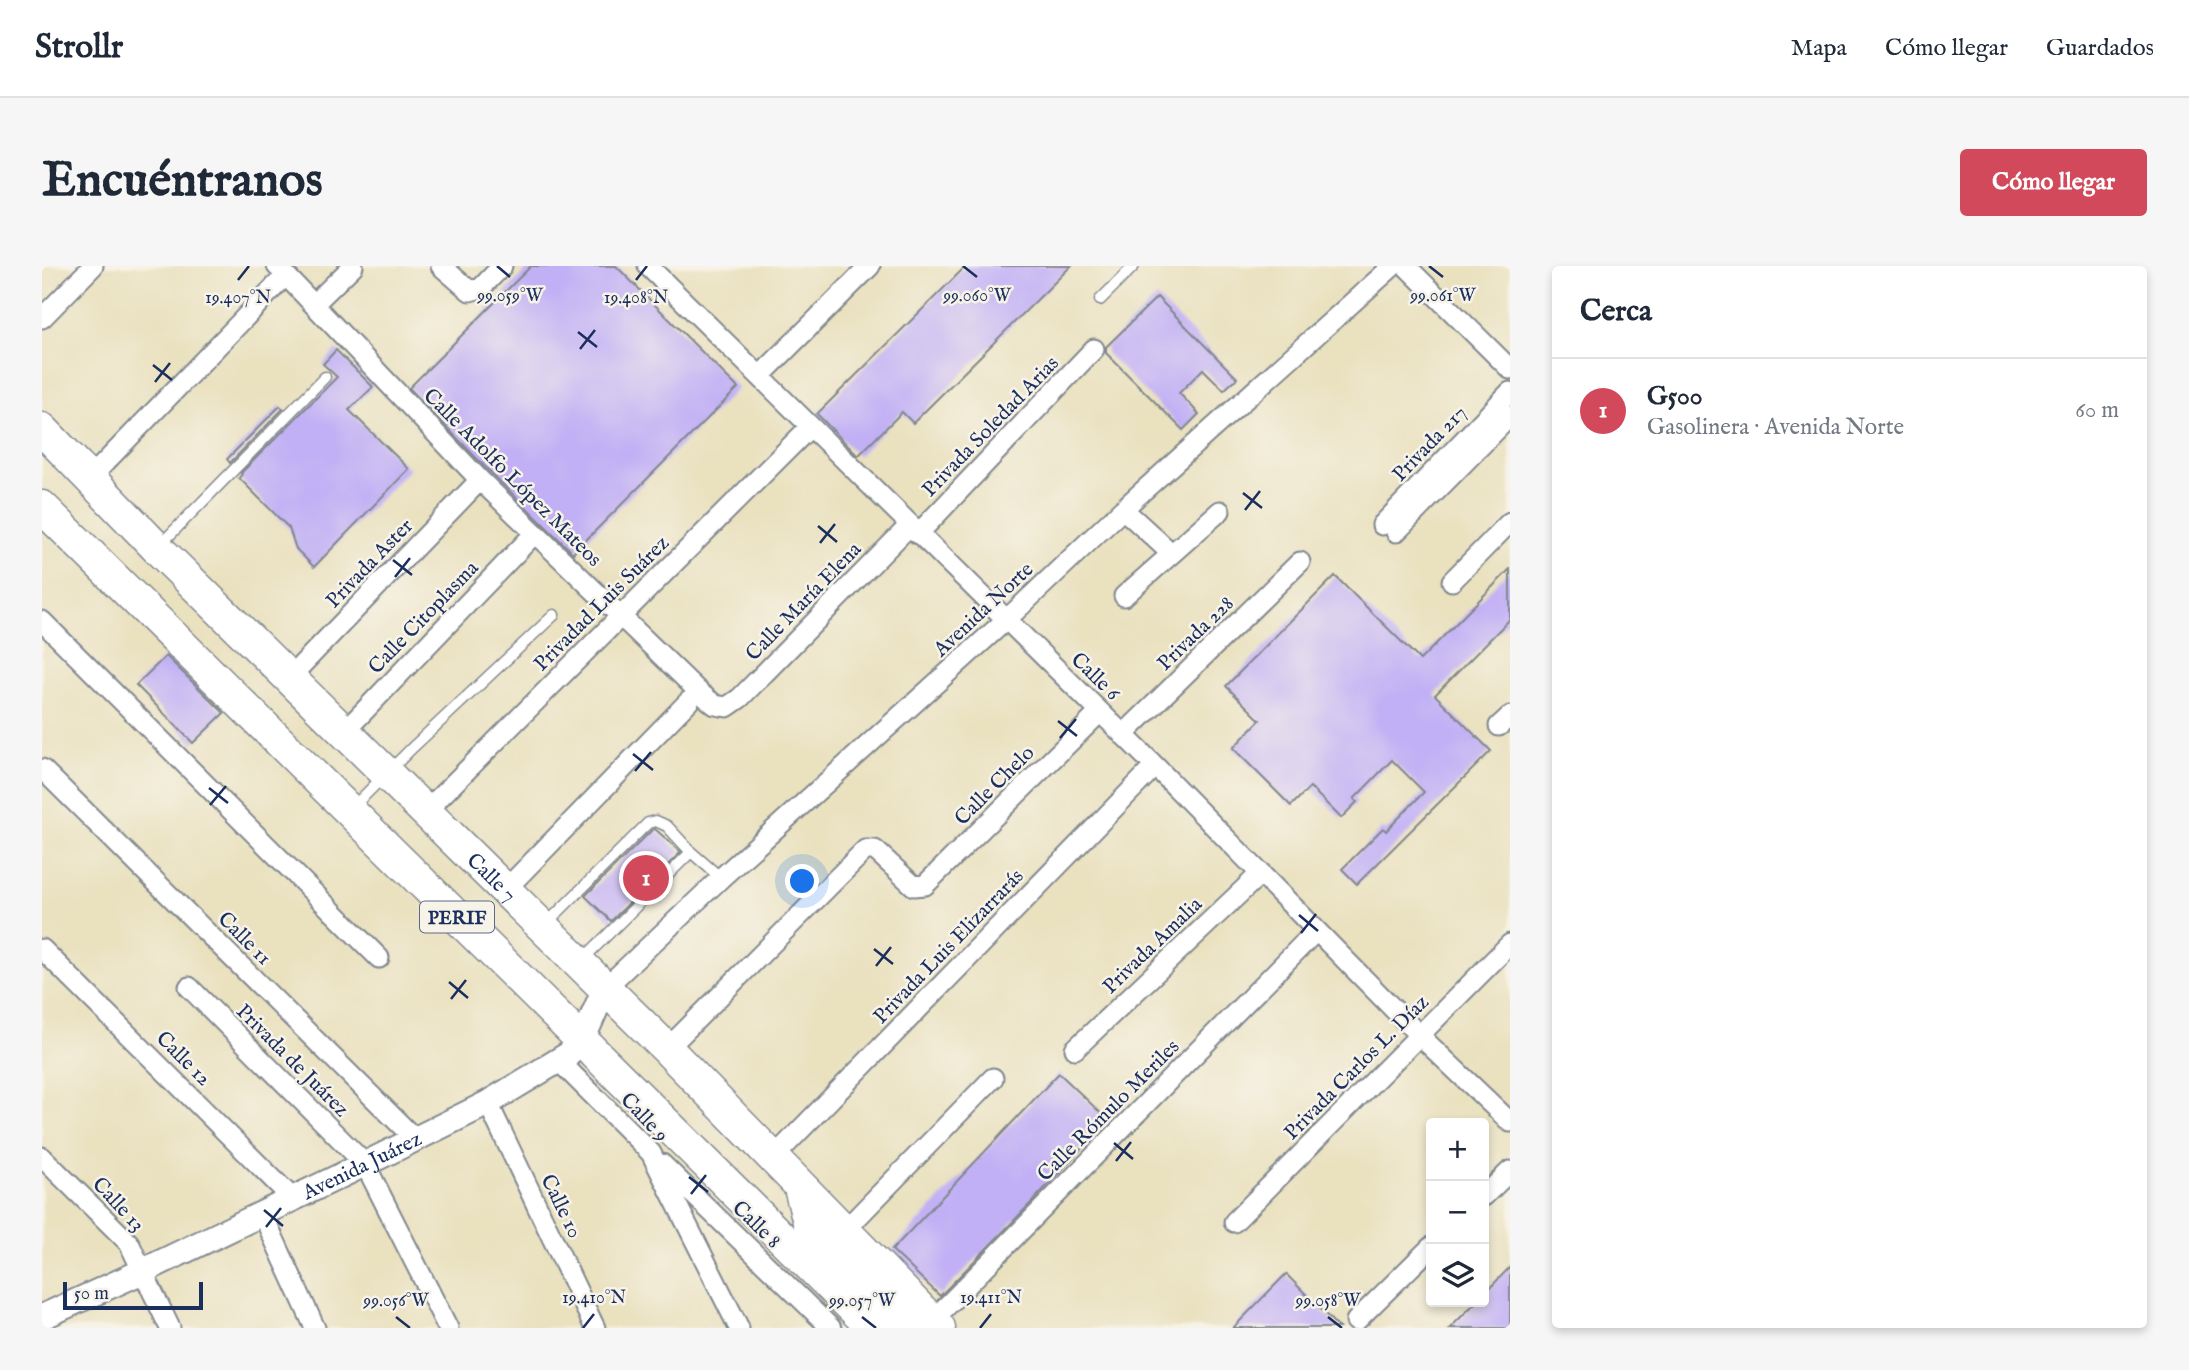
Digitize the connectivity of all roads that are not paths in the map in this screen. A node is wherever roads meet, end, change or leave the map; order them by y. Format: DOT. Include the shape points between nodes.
graph roads {
  1 [pos="93,266"];
  2 [pos="353,266"];
  3 [pos="441,266"];
  4 [pos="502,266"];
  5 [pos="648,266"];
  6 [pos="870,266"];
  7 [pos="1133,266"];
  8 [pos="1393,266"];
  9 [pos="1406,266"];
  10 [pos="281,271"];
  11 [pos="1100,300"];
  12 [pos="314,304"];
  13 [pos="42,318"];
  14 [pos="1094,349"];
  15 [pos="1510,369"];
  16 [pos="761,376"];
  17 [pos="325,377"];
  18 [pos="1510,391"];
  19 [pos="1510,416"];
  20 [pos="810,428"];
  21 [pos="42,429"];
  22 [pos="90,478"];
  23 [pos="480,480"];
  24 [pos="42,507"];
  25 [pos="1123,509"];
  26 [pos="1220,511"];
  27 [pos="1510,522"];
  28 [pos="914,530"];
  29 [pos="535,533"];
  30 [pos="157,548"];
  31 [pos="1171,554"];
  32 [pos="1300,562"];
  33 [pos="1452,581"];
  34 [pos="1124,596"];
  35 [pos="554,615"];
  36 [pos="620,616"];
  37 [pos="1006,620"];
  38 [pos="42,621"];
  39 [pos="289,678"];
  40 [pos="689,701"];
  41 [pos="727,707"];
  42 [pos="1100,712"];
  43 [pos="344,732"];
  44 [pos="1123,736"];
  45 [pos="1155,766"];
  46 [pos="42,769"];
  47 [pos="387,775"];
  48 [pos="349,811"];
  49 [pos="425,812"];
  50 [pos="691,852"];
  51 [pos="1261,873"];
  52 [pos="721,878"];
  53 [pos="505,890"];
  54 [pos="543,926"];
  55 [pos="1316,931"];
  56 [pos="1510,944"];
  57 [pos="42,949"];
  58 [pos="379,958"];
  59 [pos="580,963"];
  60 [pos="189,987"];
  61 [pos="605,988"];
  62 [pos="1419,1035"];
  63 [pos="667,1049"];
  64 [pos="1076,1049"];
  65 [pos="570,1051"];
  66 [pos="993,1078"];
  67 [pos="488,1103"];
  68 [pos="1509,1118"];
  69 [pos="415,1139"];
  70 [pos="651,1153"];
  71 [pos="42,1157"];
  72 [pos="773,1158"];
  73 [pos="365,1164"];
  74 [pos="1510,1171"];
  75 [pos="1489,1191"];
  76 [pos="293,1199"];
  77 [pos="262,1213"];
  78 [pos="1234,1222"];
  79 [pos="838,1245"];
  80 [pos="1426,1252"];
  81 [pos="143,1271"];
  82 [pos="42,1317"];
  83 [pos="1356,1321"];
  84 [pos="924,1326"];
  85 [pos="170,1328"];
  86 [pos="316,1328"];
  87 [pos="448,1328"];
  88 [pos="595,1328"];
  89 [pos="739,1328"];
  90 [pos="831,1328"];
  91 [pos="873,1328"];
  1 -- 13 [label="street"];
  2 -- 12 [label="street"];
  3 -- 4 [label="street" via="470,291 481,288"];
  5 -- 16 [label="street, Calle 6"];
  6 -- 16 [label="street"];
  7 -- 11 [label="lane"];
  8 -- 25 [label="street, Avenida Norte"];
  9 -- 15 [label="street"];
  10 -- 12 [label="street, Calle Adolfo López Mateos"];
  10 -- 22 [label="street"];
  12 -- 23 [label="street, Calle Adolfo López Mateos"];
  14 -- 28 [label="street, Privada Soledad Arias"];
  16 -- 20 [label="street, Calle 6"];
  17 -- 30 [label="lane"];
  18 -- 19 [label="street, Privada 217" via="1389,528"];
  20 -- 28 [label="street, Calle 6"];
  20 -- 36 [label="street, Privadad Luis Suárez"];
  21 -- 22 [label="main road, Calle 7 / PERIF"];
  22 -- 30 [label="main road, Calle 7 / PERIF"];
  23 -- 29 [label="street, Calle Adolfo López Mateos"];
  23 -- 39 [label="street, Privada Aster"];
  24 -- 48 [label="main road, PERIF"];
  25 -- 31 [label="street"];
  25 -- 37 [label="street, Avenida Norte"];
  26 -- 31 [label="street"];
  27 -- 33 [label="street"];
  28 -- 37 [label="street, Calle 6"];
  28 -- 41 [label="street, Calle María Elena"];
  29 -- 36 [label="street, Calle Adolfo López Mateos"];
  29 -- 43 [label="street, Calle Citoplasma"];
  30 -- 39 [label="main road, Calle 7 / PERIF"];
  31 -- 34 [label="street"];
  32 -- 44 [label="street, Privada 228"];
  35 -- 47 [label="lane"];
  36 -- 41 [label="street, Calle Adolfo López Mateos" via="699,692 715,705"];
  36 -- 49 [label="street, Privadad Luis Suárez"];
  37 -- 42 [label="street, Calle 6"];
  37 -- 52 [label="street, Avenida Norte"];
  38 -- 58 [label="street"];
  39 -- 43 [label="main road, Calle 7 / PERIF"];
  40 -- 53 [label="street"];
  42 -- 44 [label="street, Calle 6"];
  42 -- 63 [label="street, Calle Chelo" via="925,885 909,883 870,848"];
  43 -- 47 [label="main road, Calle 7 / PERIF"];
  44 -- 45 [label="street, Calle 6"];
  45 -- 51 [label="street, Calle 6"];
  45 -- 72 [label="street, Privada Luis Elizarrarás"];
  46 -- 69 [label="street, Calle 11"];
  47 -- 48 [label="lane"];
  47 -- 49 [label="main road, Calle 7 / PERIF"];
  48 -- 65 [label="main road, PERIF"];
  49 -- 53 [label="main road, Calle 7 / PERIF"];
  50 -- 52 [label="lane"];
  50 -- 54 [label="lane" via="667,826 648,823"];
  50 -- 59 [label="lane"];
  51 -- 55 [label="street, Calle 6"];
  51 -- 64 [label="street, Privada Amalia"];
  52 -- 61 [label="street, Avenida Norte"];
  53 -- 54 [label="main road, Calle 7 / PERIF"];
  54 -- 59 [label="main road, Calle 7 / PERIF"];
  55 -- 62 [label="street, Calle 6"];
  55 -- 84 [label="street, Calle Rómulo Meriles"];
  56 -- 62 [label="street, Privada Carlos L. Díaz"];
  57 -- 76 [label="street, Calle 12"];
  59 -- 61 [label="main road, Calle 7 / PERIF"];
  60 -- 73 [label="street, Privada de Juárez"];
  61 -- 63 [label="main road, Calle 7 / PERIF"];
  61 -- 65 [label="street"];
  62 -- 68 [label="street, Calle 6"];
  62 -- 78 [label="street, Privada Carlos L. Díaz"];
  63 -- 72 [label="main road, Calle 7 / PERIF"];
  65 -- 67 [label="street, Avenida Juárez"];
  65 -- 70 [label="street, Calle 9"];
  65 -- 91 [label="main road, PERIF"];
  66 -- 79 [label="street"];
  67 -- 69 [label="street, Avenida Juárez"];
  67 -- 88 [label="street, Calle 10"];
  69 -- 73 [label="street, Avenida Juárez"];
  70 -- 89 [label="street, Calle 9"];
  70 -- 90 [label="street, Calle 8"];
  71 -- 81 [label="street, Calle 13" via="129,1243"];
  72 -- 79 [label="main road, Calle 7 / PERIF" via="799,1185 811,1229"];
  73 -- 76 [label="street, Avenida Juárez"];
  73 -- 87 [label="street"];
  74 -- 75 [label="street"];
  76 -- 77 [label="street, Avenida Juárez"];
  77 -- 81 [label="street, Avenida Juárez"];
  77 -- 86 [label="street"];
  79 -- 84 [label="main road"];
  80 -- 83 [label="street"];
  81 -- 82 [label="street, Avenida Juárez"];
  81 -- 85 [label="street, Calle 13"];
}
